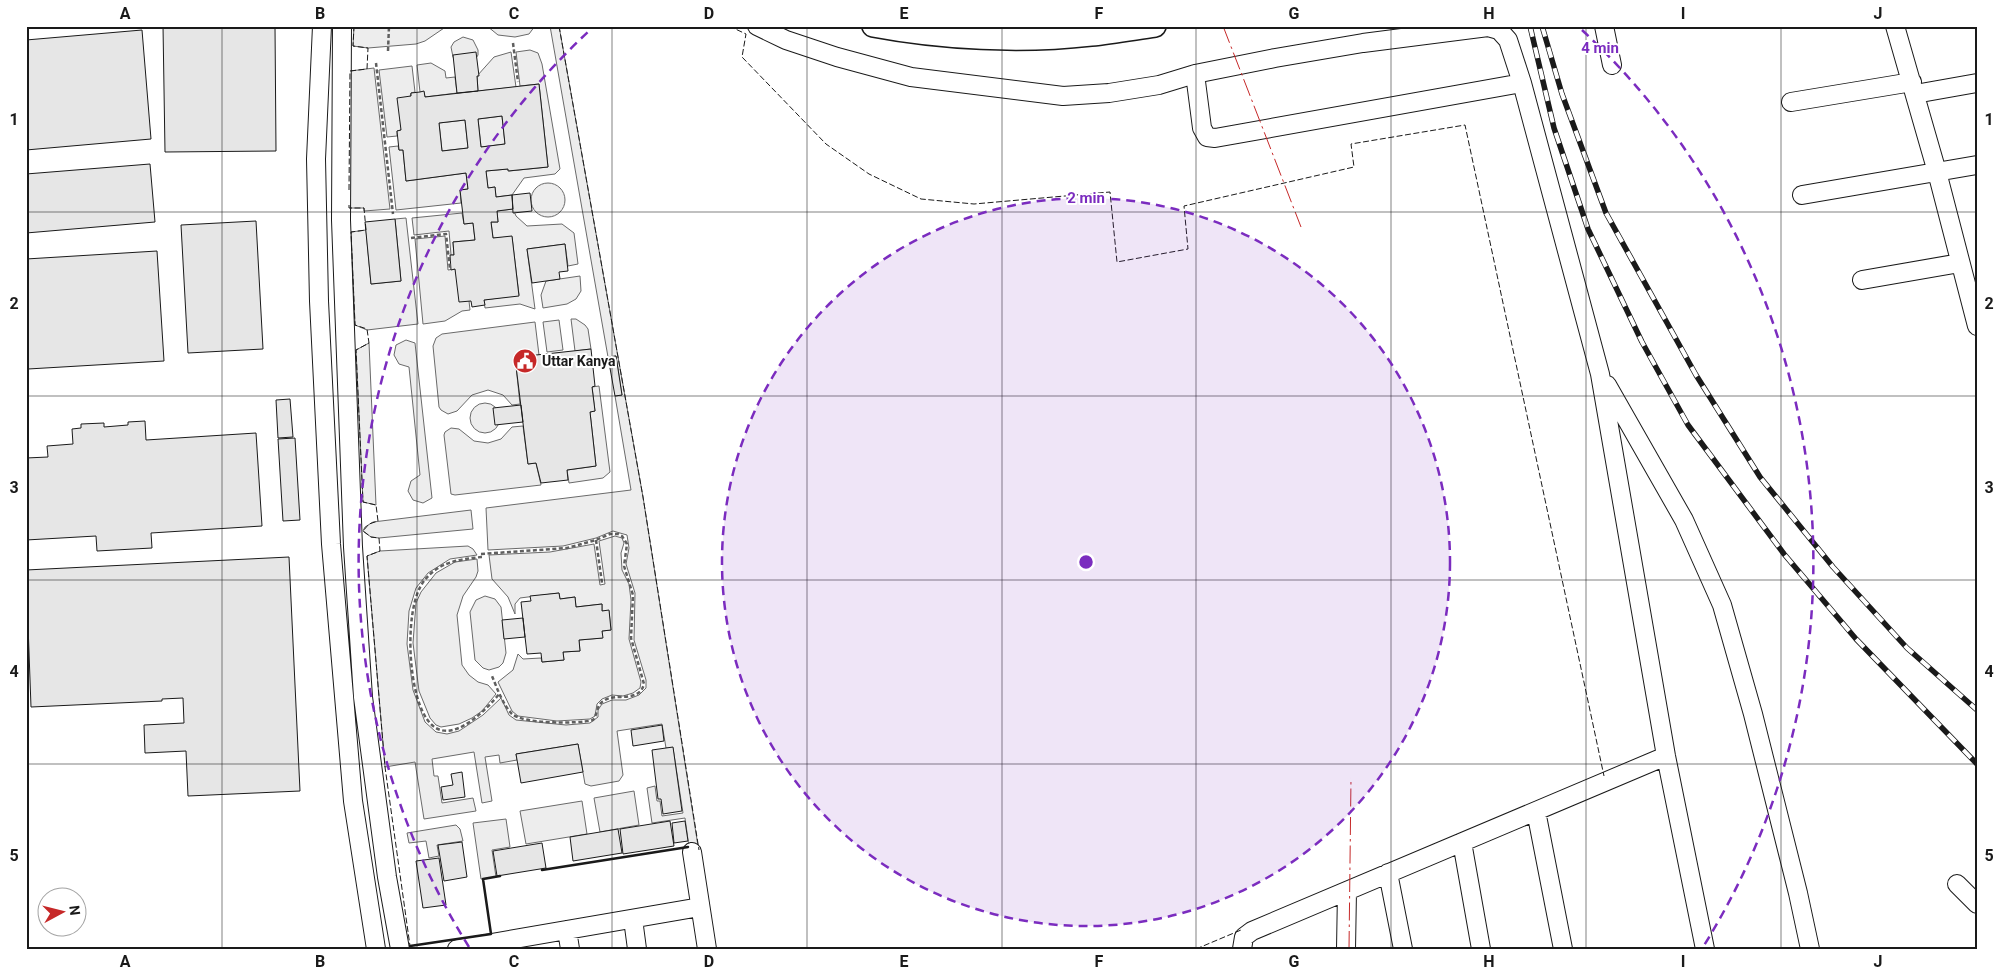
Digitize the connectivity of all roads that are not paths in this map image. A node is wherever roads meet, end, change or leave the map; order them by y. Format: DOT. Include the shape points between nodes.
graph roads {
  1 [pos="322,26"];
  2 [pos="342,26"];
  3 [pos="757,26"];
  4 [pos="873,26"];
  5 [pos="1155,26"];
  6 [pos="1604,26"];
  7 [pos="1895,26"];
  8 [pos="320,55"];
  9 [pos="341,56"];
  10 [pos="1612,65"];
  11 [pos="1194,74"];
  12 [pos="1522,83"];
  13 [pos="1977,83"];
  14 [pos="1913,88"];
  15 [pos="1791,102"];
  16 [pos="1977,165"];
  17 [pos="1937,172"];
  18 [pos="1802,195"];
  19 [pos="1960,263"];
  20 [pos="1862,280"];
  21 [pos="1977,326"];
  22 [pos="1600,374"];
  23 [pos="348,429"];
  24 [pos="325,430"];
  25 [pos="1666,756"];
  26 [pos="1536,811"];
  27 [pos="1462,842"];
  28 [pos="692,852"];
  29 [pos="1388,873"];
  30 [pos="1957,884"];
  31 [pos="1347,891"];
  32 [pos="1977,904"];
  33 [pos="700,907"];
  34 [pos="633,919"];
  35 [pos="567,930"];
  36 [pos="501,945"];
  37 [pos="376,949"];
  38 [pos="400,949"];
  39 [pos="457,949"];
  40 [pos="570,949"];
  41 [pos="638,949"];
  42 [pos="707,949"];
  43 [pos="1242,949"];
  44 [pos="1346,949"];
  45 [pos="1403,949"];
  46 [pos="1481,949"];
  47 [pos="1563,949"];
  48 [pos="1705,949"];
  49 [pos="1810,949"];
  1 -- 8 [label="street"];
  2 -- 9 [label="street"];
  3 -- 11 [label="street" via="786,40 837,57 911,77 1063,96 1109,94"];
  4 -- 5 [label="main road" via="910,32 1030,38 1090,36"];
  6 -- 10 [label="street"];
  7 -- 14 [label="street"];
  8 -- 9 [label="street"];
  8 -- 24 [label="street" via="316,159"];
  9 -- 23 [label="street" via="340,220"];
  11 -- 12 [label="street" via="1363,43 1488,27 1499,30 1508,40"];
  11 -- 12 [label="street" via="1202,128 1207,137 1215,138"];
  12 -- 22 [label="street"];
  13 -- 14 [label="street"];
  14 -- 15 [label="street"];
  14 -- 17 [label="street"];
  16 -- 17 [label="street"];
  17 -- 18 [label="street"];
  17 -- 19 [label="street"];
  19 -- 20 [label="street"];
  19 -- 21 [label="street"];
  22 -- 25 [label="street"];
  22 -- 49 [label="street" via="1684,520 1722,605 1753,714"];
  23 -- 24 [label="street"];
  23 -- 38 [label="street" via="362,697"];
  24 -- 37 [label="street" via="331,544 353,801"];
  25 -- 26 [label="street"];
  25 -- 48 [label="street"];
  26 -- 27 [label="street"];
  26 -- 47 [label="street"];
  27 -- 29 [label="street"];
  27 -- 46 [label="street"];
  28 -- 33 [label="street"];
  29 -- 31 [label="street"];
  29 -- 45 [label="street"];
  30 -- 32 [label="street"];
  31 -- 43 [label="street" via="1252,931 1244,937"];
  31 -- 44 [label="street"];
  33 -- 34 [label="street"];
  33 -- 42 [label="street"];
  34 -- 35 [label="street"];
  34 -- 41 [label="street"];
  35 -- 36 [label="street"];
  35 -- 40 [label="street"];
  36 -- 39 [label="street"];
}
